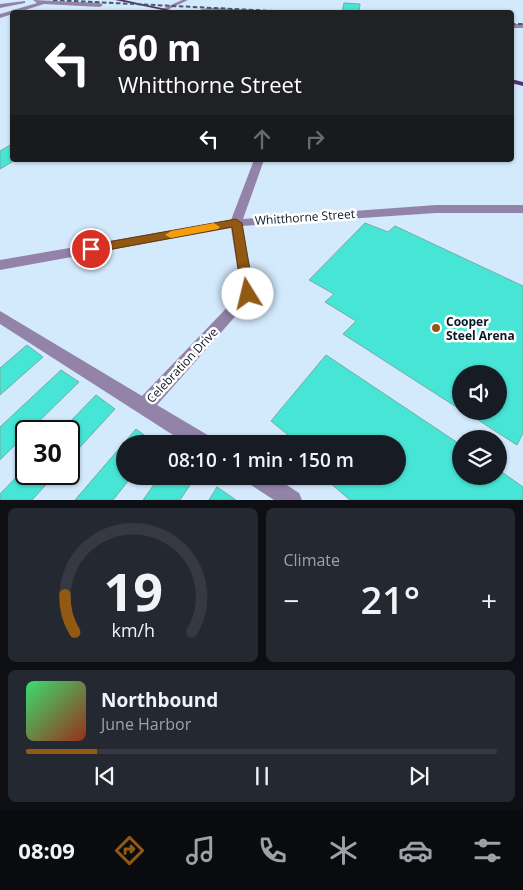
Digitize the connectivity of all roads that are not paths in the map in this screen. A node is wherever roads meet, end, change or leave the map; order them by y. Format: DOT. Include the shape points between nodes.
graph roads {
  1 [pos="117,0"];
  2 [pos="186,0"];
  3 [pos="37,1"];
  4 [pos="100,5"];
  5 [pos="0,6"];
  6 [pos="15,10"];
  7 [pos="163,10"];
  8 [pos="258,162"];
  9 [pos="523,209"];
  10 [pos="236,223"];
  11 [pos="0,265"];
  12 [pos="0,317"];
  13 [pos="145,405"];
  14 [pos="190,435"];
  15 [pos="269,485"];
  16 [pos="292,500"];
  1 -- 7 [label="main road"];
  2 -- 7 [label="street"];
  3 -- 4 [label="street"];
  3 -- 5 [label="street"];
  3 -- 6 [label="street"];
  8 -- 10 [label="street, Celebration Drive"];
  9 -- 10 [label="street, Whitthorne Street" via="331,214"];
  10 -- 11 [label="street, Whitthorne Street"];
  10 -- 13 [label="street, Celebration Drive" via="248,294"];
  12 -- 13 [label="street"];
  13 -- 14 [label="street"];
  15 -- 16 [label="street"];
}
